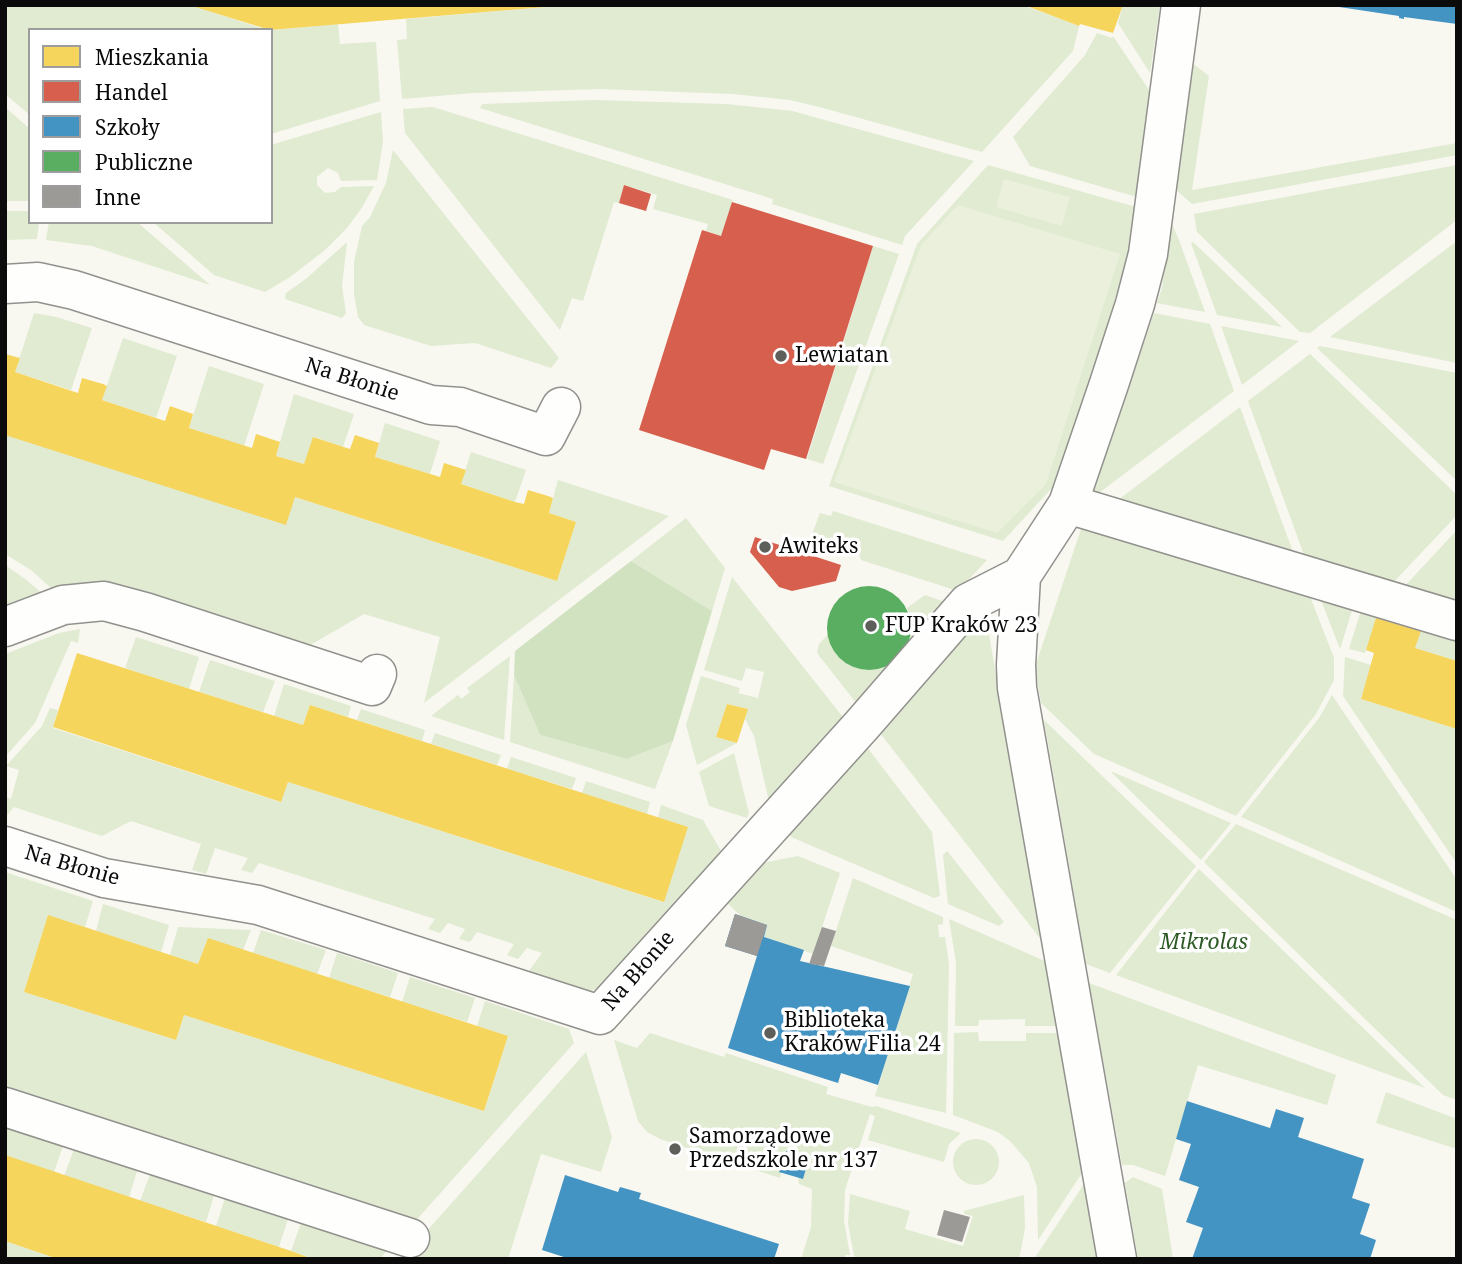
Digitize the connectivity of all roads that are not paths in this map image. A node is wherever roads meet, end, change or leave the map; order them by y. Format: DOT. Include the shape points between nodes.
graph roads {
  1 [pos="1181,5"];
  2 [pos="5,284"];
  3 [pos="561,407"];
  4 [pos="1069,503"];
  5 [pos="1021,576"];
  6 [pos="1457,621"];
  7 [pos="5,627"];
  8 [pos="377,674"];
  9 [pos="5,846"];
  10 [pos="5,1107"];
  11 [pos="410,1238"];
  12 [pos="1118,1259"];
  1 -- 4 [label="street" via="1148,254"];
  2 -- 3 [label="street, Na Błonie" via="38,282 74,290 431,405 460,407 546,436"];
  4 -- 5 [label="street"];
  4 -- 6 [label="street"];
  5 -- 9 [label="street, Na Błonie" via="968,603 600,1015 258,905 104,878"];
  5 -- 12 [label="street" via="1017,688"];
  7 -- 8 [label="street" via="63,605 104,601 372,686"];
  10 -- 11 [label="street"];
}
